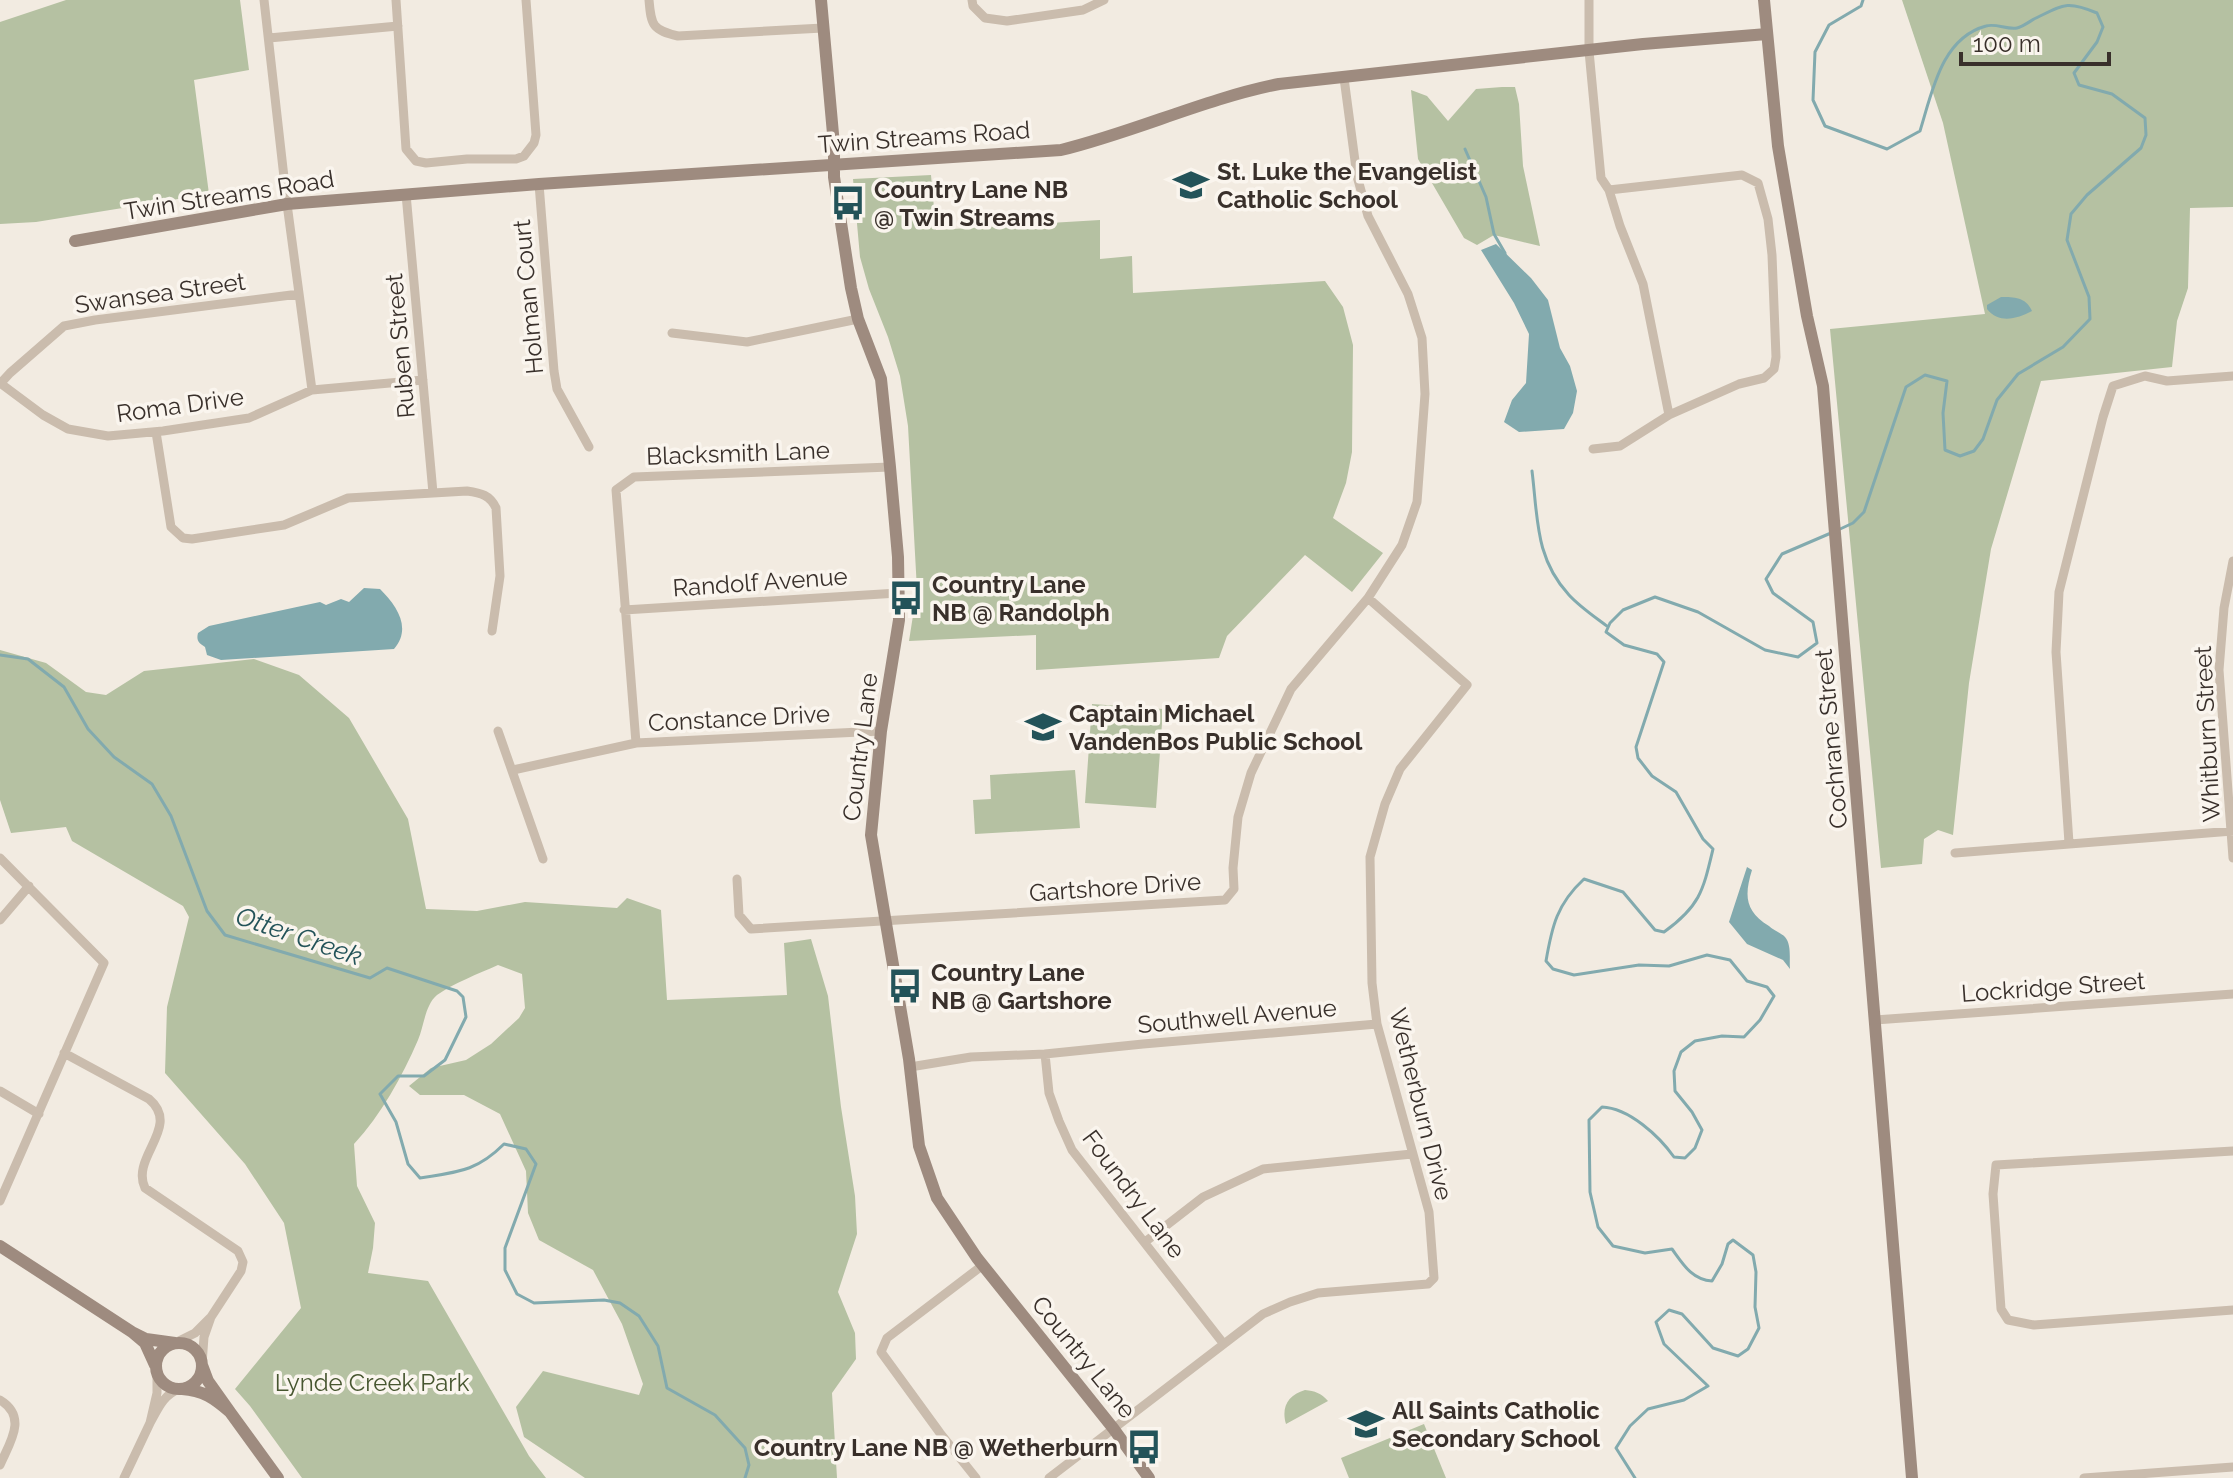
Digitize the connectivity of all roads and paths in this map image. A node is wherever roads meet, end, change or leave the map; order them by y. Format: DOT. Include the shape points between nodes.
graph roads {
  1 [pos="264,0"];
  2 [pos="396,0"];
  3 [pos="526,0"];
  4 [pos="649,0"];
  5 [pos="821,0"];
  6 [pos="972,0"];
  7 [pos="1104,0"];
  8 [pos="1589,0"];
  9 [pos="1764,0"];
  10 [pos="398,26"];
  11 [pos="823,28"];
  12 [pos="1767,34"];
  13 [pos="269,38"];
  14 [pos="1589,51"];
  15 [pos="1344,78"];
  16 [pos="834,165"];
  17 [pos="539,184"];
  18 [pos="1609,190"];
  19 [pos="406,194"];
  20 [pos="287,204"];
  21 [pos="75,241"];
  22 [pos="299,294"];
  23 [pos="858,319"];
  24 [pos="672,333"];
  25 [pos="2233,376"];
  26 [pos="423,380"];
  27 [pos="0,384"];
  28 [pos="312,390"];
  29 [pos="1669,415"];
  30 [pos="156,432"];
  31 [pos="589,447"];
  32 [pos="1593,449"];
  33 [pos="890,467"];
  34 [pos="433,493"];
  35 [pos="2233,561"];
  36 [pos="898,593"];
  37 [pos="1368,598"];
  38 [pos="624,610"];
  39 [pos="492,631"];
  40 [pos="498,731"];
  41 [pos="881,731"];
  42 [pos="636,743"];
  43 [pos="513,770"];
  44 [pos="2232,831"];
  45 [pos="2069,843"];
  46 [pos="1955,853"];
  47 [pos="0,858"];
  48 [pos="2233,858"];
  49 [pos="543,859"];
  50 [pos="737,879"];
  51 [pos="29,886"];
  52 [pos="0,920"];
  53 [pos="885,921"];
  54 [pos="2233,994"];
  55 [pos="1875,1020"];
  56 [pos="1377,1024"];
  57 [pos="64,1053"];
  58 [pos="1045,1054"];
  59 [pos="910,1067"];
  60 [pos="0,1091"];
  61 [pos="39,1114"];
  62 [pos="2233,1151"];
  63 [pos="1412,1154"];
  64 [pos="0,1201"];
  65 [pos="1145,1242"];
  66 [pos="0,1246"];
  67 [pos="983,1265"];
  68 [pos="2233,1310"];
  69 [pos="213,1313"];
  70 [pos="132,1332"];
  71 [pos="175,1343"];
  72 [pos="1223,1343"];
  73 [pos="202,1364"];
  74 [pos="157,1372"];
  75 [pos="179,1389"];
  76 [pos="0,1400"];
  77 [pos="230,1412"];
  78 [pos="150,1423"];
  79 [pos="1113,1428"];
  80 [pos="0,1465"];
  81 [pos="2233,1467"];
  82 [pos="124,1478"];
  83 [pos="278,1478"];
  84 [pos="976,1478"];
  85 [pos="1049,1478"];
  86 [pos="1149,1478"];
  87 [pos="1912,1478"];
  88 [pos="2084,1478"];
  1 -- 13 [label="street"];
  2 -- 10 [label="street"];
  3 -- 10 [label="street" via="536,135 524,156 516,159 426,163 411,156 404,136"];
  4 -- 11 [label="street" via="651,20 660,32 678,36"];
  5 -- 11 [label="street, Country Lane"];
  6 -- 7 [label="street" via="985,18 1007,21 1083,10"];
  8 -- 14 [label="street"];
  9 -- 12 [label="street, Cochrane Street"];
  10 -- 13 [label="street"];
  11 -- 16 [label="street, Country Lane"];
  12 -- 14 [label="street, Twin Streams Road"];
  12 -- 55 [label="street, Cochrane Street" via="1778,146 1823,386"];
  13 -- 20 [label="street"];
  14 -- 15 [label="street, Twin Streams Road"];
  14 -- 18 [label="street" via="1601,178"];
  15 -- 16 [label="street, Twin Streams Road" via="1241,92 1061,150"];
  15 -- 37 [label="street, Gartshore Drive" via="1357,176 1368,216 1408,294 1422,338 1424,380 1417,502 1402,545"];
  16 -- 17 [label="street, Twin Streams Road"];
  16 -- 23 [label="street, Country Lane"];
  17 -- 19 [label="street, Twin Streams Road"];
  17 -- 31 [label="street, Holman Court" via="557,389"];
  18 -- 29 [label="street" via="1643,284"];
  18 -- 29 [label="street" via="1742,175 1758,183 1765,208 1775,308 1774,369 1764,378"];
  19 -- 20 [label="street, Twin Streams Road"];
  19 -- 26 [label="street, Ruben Street"];
  20 -- 21 [label="street, Twin Streams Road"];
  20 -- 22 [label="street"];
  22 -- 27 [label="street, Swansea Street" via="64,326"];
  22 -- 28 [label="street"];
  23 -- 24 [label="street" via="747,342"];
  23 -- 33 [label="street, Country Lane" via="881,379"];
  25 -- 45 [label="street" via="2167,381 2145,376 2113,386 2059,592 2056,652"];
  26 -- 28 [label="street, Roma Drive"];
  26 -- 34 [label="street, Ruben Street"];
  27 -- 30 [label="street, Roma Drive" via="68,429 108,436"];
  28 -- 30 [label="street, Roma Drive" via="249,418"];
  29 -- 32 [label="street" via="1620,446"];
  30 -- 34 [label="street" via="171,527 183,538 284,525 348,498"];
  33 -- 36 [label="street, Country Lane"];
  33 -- 38 [label="street, Blacksmith Lane" via="634,477 616,490"];
  34 -- 39 [label="street" via="483,493 496,508 500,576"];
  35 -- 44 [label="street, Whitburn Street" via="2219,670"];
  36 -- 38 [label="street, Randolf Avenue"];
  36 -- 41 [label="street, Country Lane" via="899,620"];
  37 -- 53 [label="street, Gartshore Drive" via="1291,689 1251,773 1238,817 1234,889 1225,900"];
  37 -- 56 [label="street, Wetherburn Drive" via="1467,685 1400,769 1370,857"];
  38 -- 42 [label="street, Constance Drive"];
  40 -- 43 [label="street"];
  41 -- 42 [label="street, Constance Drive"];
  41 -- 53 [label="street, Country Lane" via="871,835"];
  42 -- 43 [label="street"];
  43 -- 49 [label="street"];
  44 -- 45 [label="street"];
  44 -- 48 [label="street, Whitburn Street"];
  45 -- 46 [label="street"];
  47 -- 51 [label="street"];
  50 -- 53 [label="street, Gartshore Drive" via="739,915 751,929"];
  51 -- 52 [label="street"];
  51 -- 57 [label="street" via="104,963"];
  53 -- 59 [label="street, Country Lane"];
  54 -- 55 [label="street, Lockridge Street"];
  55 -- 87 [label="street, Cochrane Street"];
  56 -- 58 [label="street, Southwell Avenue"];
  56 -- 63 [label="street, Wetherburn Drive"];
  57 -- 61 [label="street"];
  57 -- 69 [label="street" via="158,1107 162,1119 142,1170 145,1188 238,1251 243,1262"];
  58 -- 59 [label="street, Southwell Avenue" via="971,1057"];
  58 -- 65 [label="street, Foundry Lane" via="1049,1093 1072,1150"];
  59 -- 67 [label="street, Country Lane" via="919,1146 937,1198"];
  60 -- 61 [label="street"];
  61 -- 64 [label="street"];
  62 -- 68 [label="street" via="1996,1165 1993,1194 2001,1309 2008,1320 2034,1325"];
  63 -- 65 [label="street" via="1263,1169 1203,1197"];
  63 -- 72 [label="street, Wetherburn Drive" via="1429,1212 1434,1278 1428,1284 1318,1293 1263,1314"];
  65 -- 72 [label="street, Foundry Lane"];
  66 -- 70 [label="street"];
  67 -- 79 [label="street, Country Lane"];
  67 -- 84 [label="street" via="887,1338 881,1352"];
  69 -- 71 [label="street" via="195,1333"];
  69 -- 73 [label="street"];
  70 -- 71 [label="street"];
  70 -- 74 [label="street" via="145,1343"];
  71 -- 73 [label="street" via="196,1350"];
  71 -- 74 [label="street" via="162,1350"];
  72 -- 79 [label="street, Wetherburn Drive"];
  73 -- 75 [label="street" via="193,1384"];
  73 -- 77 [label="street"];
  74 -- 75 [label="street" via="165,1384"];
  74 -- 78 [label="street"];
  75 -- 77 [label="street" via="212,1397"];
  75 -- 78 [label="street" via="167,1395"];
  76 -- 80 [label="street" via="10,1406 16,1427"];
  77 -- 83 [label="street"];
  78 -- 82 [label="street"];
  79 -- 85 [label="street, Wetherburn Drive"];
  79 -- 86 [label="street, Country Lane"];
  81 -- 88 [label="street"];
}
